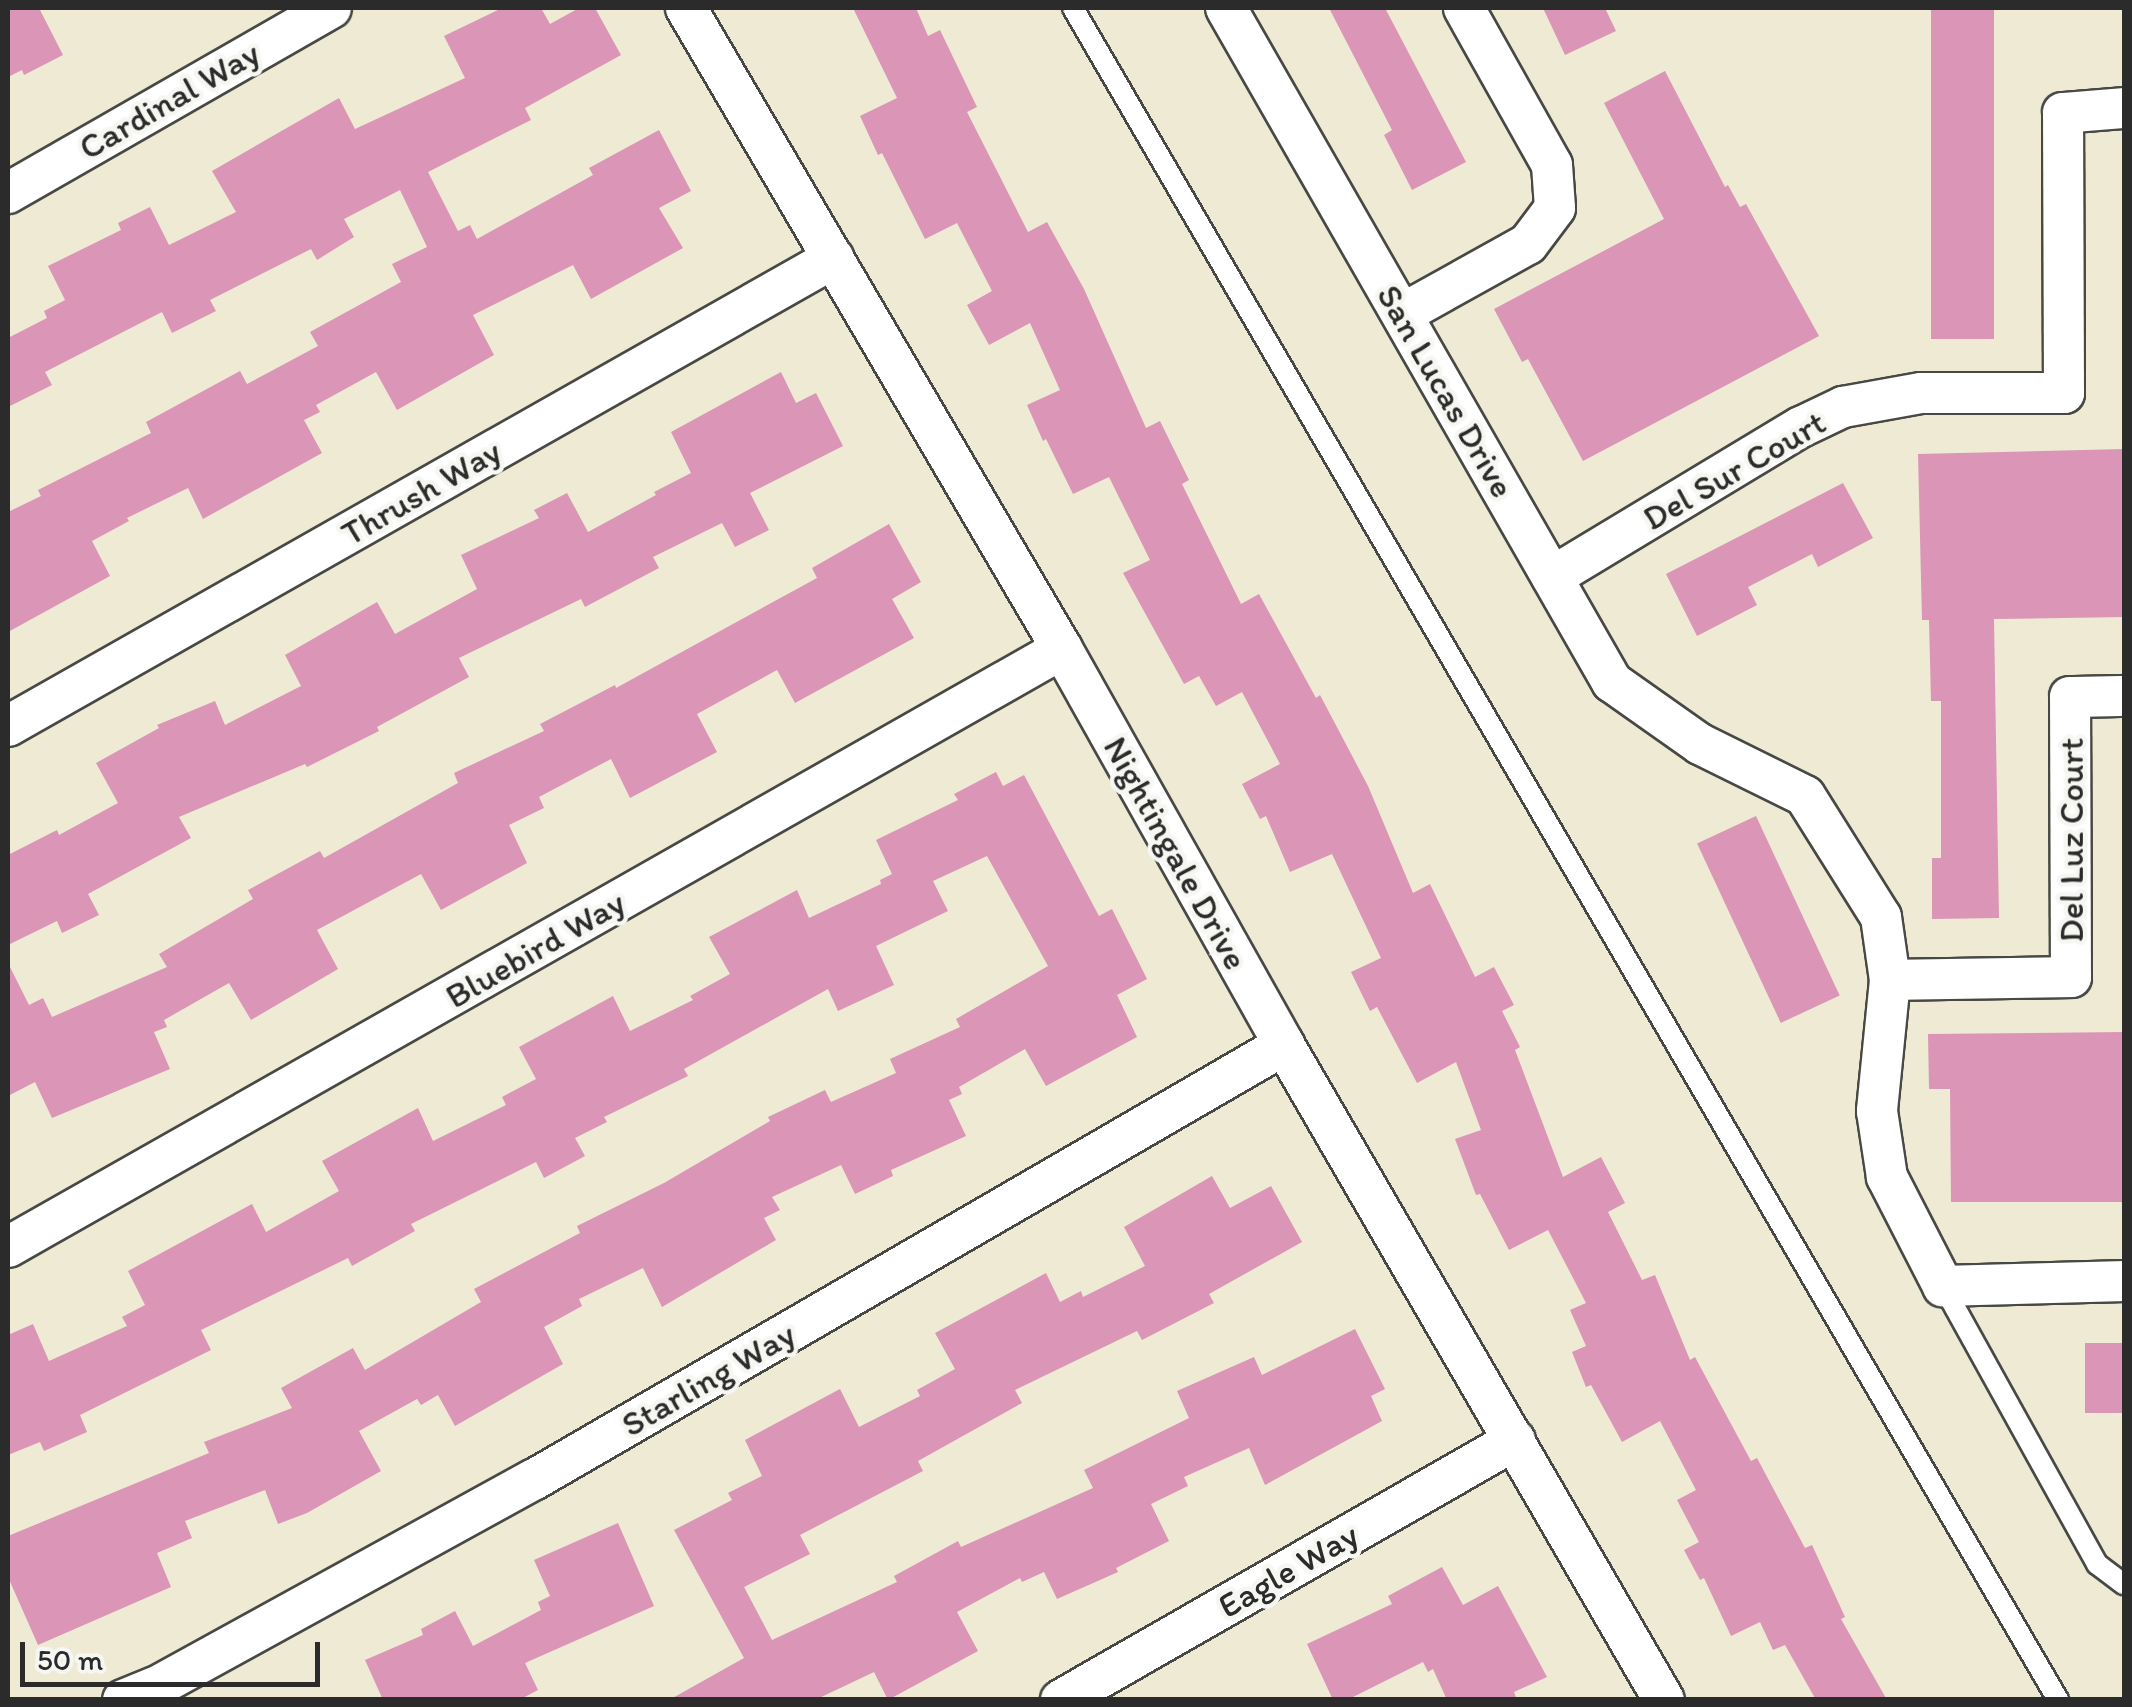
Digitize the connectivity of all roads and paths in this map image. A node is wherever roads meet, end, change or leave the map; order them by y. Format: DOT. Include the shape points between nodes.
graph roads {
  1 [pos="330,8"];
  2 [pos="686,8"];
  3 [pos="1074,8"];
  4 [pos="1226,8"];
  5 [pos="1464,8"];
  6 [pos="2124,108"];
  7 [pos="8,193"];
  8 [pos="834,258"];
  9 [pos="1402,314"];
  10 [pos="1552,577"];
  11 [pos="1062,649"];
  12 [pos="2124,696"];
  13 [pos="8,726"];
  14 [pos="1890,980"];
  15 [pos="1284,1044"];
  16 [pos="8,1247"];
  17 [pos="2124,1281"];
  18 [pos="1943,1286"];
  19 [pos="1515,1440"];
  20 [pos="2124,1584"];
  21 [pos="123,1700"];
  22 [pos="1061,1700"];
  23 [pos="1664,1700"];
  24 [pos="2058,1700"];
  1 -- 7 [label="street, Cardinal Way"];
  2 -- 8 [label="street, Nightingale Drive"];
  3 -- 24 [label="lane"];
  4 -- 9 [label="street, San Lucas Drive"];
  5 -- 9 [label="street" via="1552,165 1555,208 1528,244"];
  6 -- 10 [label="street, Del Sur Court" via="2062,113 2064,393 1921,393 1843,407"];
  8 -- 11 [label="street, Nightingale Drive"];
  8 -- 13 [label="street, Thrush Way"];
  9 -- 10 [label="street, San Lucas Drive"];
  10 -- 14 [label="street, San Lucas Drive" via="1612,682 1700,744 1805,796 1882,918"];
  11 -- 15 [label="street, Nightingale Drive"];
  11 -- 16 [label="street, Bluebird Way"];
  12 -- 14 [label="street, Del Luz Court" via="2070,698 2071,977"];
  14 -- 18 [label="street" via="1877,1110 1887,1178"];
  15 -- 19 [label="street, Nightingale Drive"];
  15 -- 21 [label="street, Starling Way" via="536,1480"];
  17 -- 18 [label="street"];
  18 -- 20 [label="lane" via="2097,1564"];
  19 -- 22 [label="street, Eagle Way"];
  19 -- 23 [label="street, Nightingale Drive"];
}
